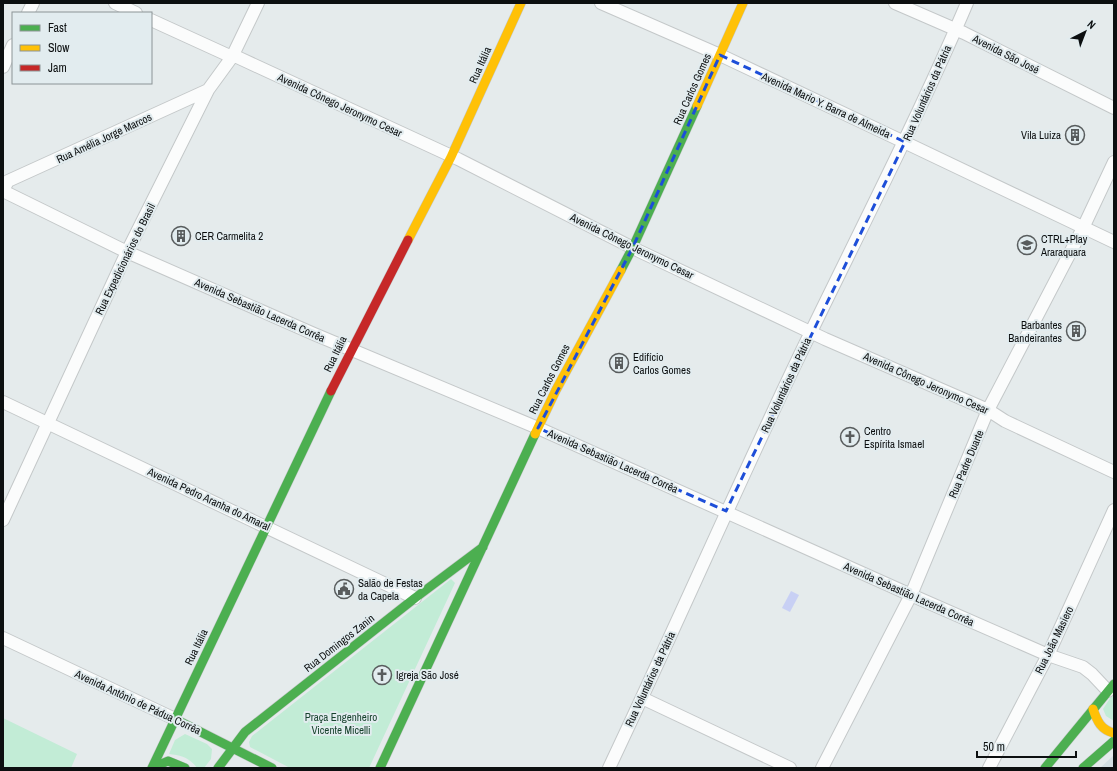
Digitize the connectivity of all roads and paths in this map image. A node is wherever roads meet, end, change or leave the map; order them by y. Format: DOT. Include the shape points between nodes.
graph roads {
  1 [pos="33,3"];
  2 [pos="114,3"];
  3 [pos="258,3"];
  4 [pos="521,3"];
  5 [pos="601,3"];
  6 [pos="743,3"];
  7 [pos="895,3"];
  8 [pos="966,3"];
  9 [pos="28,12"];
  10 [pos="134,12"];
  11 [pos="152,20"];
  12 [pos="955,30"];
  13 [pos="12,47"];
  14 [pos="720,56"];
  15 [pos="232,57"];
  16 [pos="3,66"];
  17 [pos="208,90"];
  18 [pos="1114,108"];
  19 [pos="904,142"];
  20 [pos="451,157"];
  21 [pos="1114,162"];
  22 [pos="3,190"];
  23 [pos="1083,228"];
  24 [pos="1114,242"];
  25 [pos="633,247"];
  26 [pos="127,252"];
  27 [pos="811,332"];
  28 [pos="350,349"];
  29 [pos="3,402"];
  30 [pos="988,410"];
  31 [pos="48,423"];
  32 [pos="538,428"];
  33 [pos="1114,472"];
  34 [pos="1114,510"];
  35 [pos="726,511"];
  36 [pos="3,520"];
  37 [pos="267,527"];
  38 [pos="485,546"];
  39 [pos="911,595"];
  40 [pos="414,598"];
  41 [pos="3,638"];
  42 [pos="1048,655"];
  43 [pos="1111,687"];
  44 [pos="642,698"];
  45 [pos="1093,709"];
  46 [pos="175,719"];
  47 [pos="1114,734"];
  48 [pos="1114,741"];
  49 [pos="233,748"];
  50 [pos="152,768"];
  51 [pos="186,768"];
  52 [pos="218,768"];
  53 [pos="272,768"];
  54 [pos="380,768"];
  55 [pos="609,768"];
  56 [pos="790,768"];
  57 [pos="822,768"];
  58 [pos="989,768"];
  59 [pos="1045,768"];
  60 [pos="1083,768"];
  1 -- 9 [label="street"];
  2 -- 10 [label="street"];
  3 -- 15 [label="street, Rua Expedicionários do Brasil"];
  4 -- 20 [label="street, Rua Itália"];
  5 -- 14 [label="street, Avenida Mario Y. Barra de Almeida"];
  6 -- 14 [label="street, Rua Carlos Gomes"];
  7 -- 12 [label="street, Avenida São José"];
  8 -- 12 [label="street, Rua Voluntários da Pátria"];
  11 -- 15 [label="street, Avenida Cônego Jeronymo Cesar"];
  12 -- 18 [label="street, Avenida São José"];
  12 -- 19 [label="street, Rua Voluntários da Pátria"];
  13 -- 16 [label="street"];
  14 -- 19 [label="street, Avenida Mario Y. Barra de Almeida"];
  14 -- 25 [label="street, Rua Carlos Gomes"];
  15 -- 17 [label="street, Rua Expedicionários do Brasil"];
  15 -- 20 [label="street, Avenida Cônego Jeronymo Cesar" via="237,57"];
  17 -- 22 [label="street, Rua Amélia Jorge Marcos" via="8,182"];
  17 -- 26 [label="street, Rua Expedicionários do Brasil"];
  19 -- 23 [label="street, Avenida Mario Y. Barra de Almeida"];
  19 -- 27 [label="street, Rua Voluntários da Pátria"];
  20 -- 25 [label="street, Avenida Cônego Jeronymo Cesar"];
  20 -- 28 [label="street, Rua Itália"];
  21 -- 23 [label="street, Rua Padre Duarte"];
  22 -- 26 [label="street, Avenida Sebastião Lacerda Corrêa"];
  23 -- 24 [label="street, Avenida Mario Y. Barra de Almeida"];
  23 -- 30 [label="street, Rua Padre Duarte"];
  25 -- 27 [label="street, Avenida Cônego Jeronymo Cesar"];
  25 -- 32 [label="street, Rua Carlos Gomes"];
  26 -- 28 [label="street, Avenida Sebastião Lacerda Corrêa"];
  26 -- 31 [label="street, Rua Expedicionários do Brasil"];
  27 -- 30 [label="street, Avenida Cônego Jeronymo Cesar"];
  27 -- 35 [label="street, Rua Voluntários da Pátria"];
  28 -- 32 [label="street, Avenida Sebastião Lacerda Corrêa"];
  28 -- 37 [label="street, Rua Itália"];
  29 -- 31 [label="street, Avenida Pedro Aranha do Amaral"];
  30 -- 33 [label="street, Avenida Cônego Jeronymo Cesar" via="1005,421"];
  30 -- 39 [label="street, Rua Padre Duarte"];
  31 -- 36 [label="street, Rua Expedicionários do Brasil"];
  31 -- 37 [label="street, Avenida Pedro Aranha do Amaral"];
  32 -- 35 [label="street, Avenida Sebastião Lacerda Corrêa"];
  32 -- 38 [label="street, Rua Carlos Gomes"];
  34 -- 42 [label="street, Rua João Masiero"];
  35 -- 39 [label="street, Avenida Sebastião Lacerda Corrêa"];
  35 -- 44 [label="street, Rua Voluntários da Pátria"];
  37 -- 40 [label="street, Avenida Pedro Aranha do Amaral"];
  37 -- 46 [label="street, Rua Itália"];
  38 -- 40 [label="street, Rua Domingos Zanin"];
  38 -- 54 [label="street, Rua Carlos Gomes"];
  39 -- 42 [label="street, Avenida Sebastião Lacerda Corrêa"];
  39 -- 57 [label="street, Rua Padre Duarte"];
  40 -- 49 [label="street, Rua Domingos Zanin" via="245,732"];
  41 -- 46 [label="street, Avenida Antônio de Pádua Corrêa"];
  42 -- 43 [label="street, Avenida Sebastião Lacerda Corrêa" via="1083,667"];
  42 -- 58 [label="street, Rua João Masiero"];
  43 -- 45 [label="street"];
  44 -- 55 [label="street, Rua Voluntários da Pátria"];
  44 -- 56 [label="street"];
  45 -- 47 [label="street" via="1095,719 1102,728"];
  45 -- 59 [label="street"];
  46 -- 49 [label="street, Avenida Antônio de Pádua Corrêa"];
  46 -- 50 [label="street"];
  48 -- 60 [label="street"];
  49 -- 52 [label="street, Rua Domingos Zanin"];
  49 -- 53 [label="street, Avenida Antônio de Pádua Corrêa"];
  50 -- 51 [label="street" via="168,761"];
}
